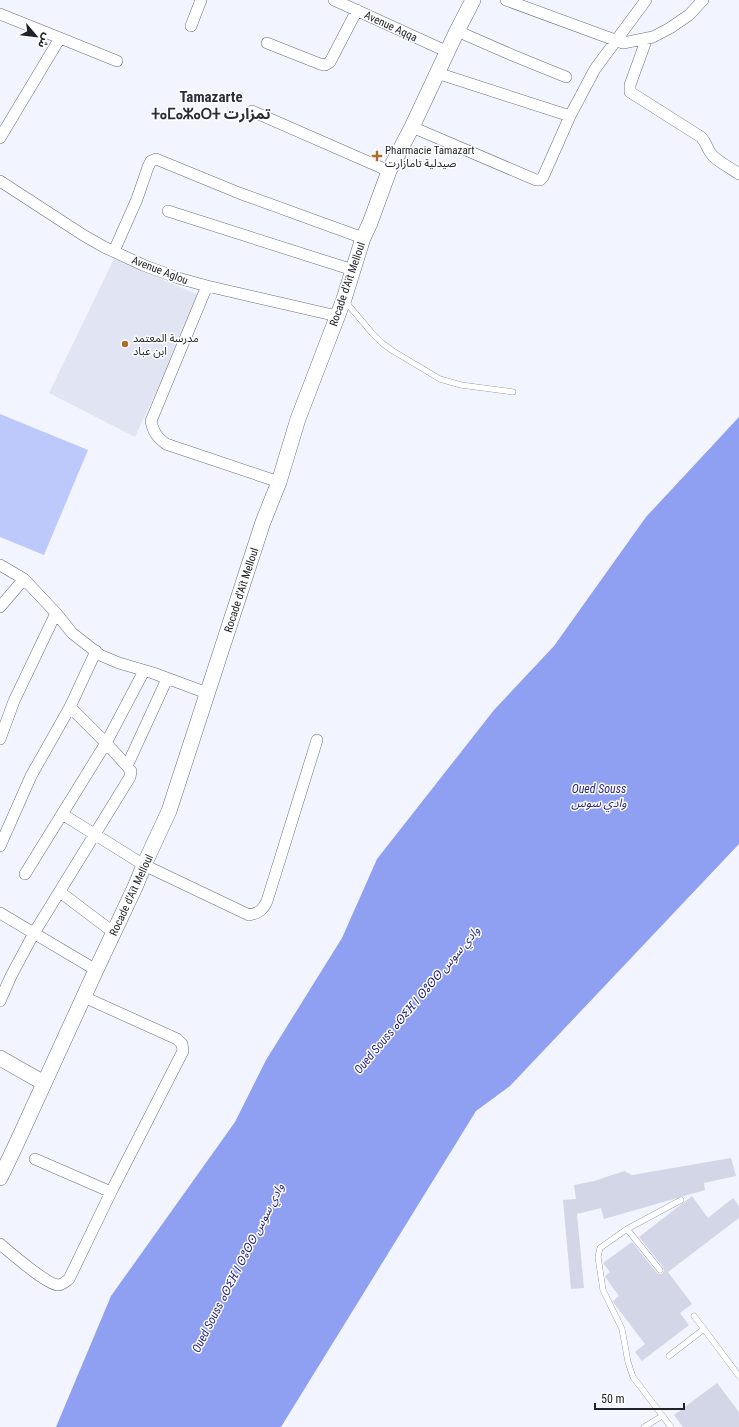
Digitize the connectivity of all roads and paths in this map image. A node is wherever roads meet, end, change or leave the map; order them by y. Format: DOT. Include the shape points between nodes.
graph roads {
  1 [pos="201,0"];
  2 [pos="334,0"];
  3 [pos="473,0"];
  4 [pos="506,0"];
  5 [pos="646,0"];
  6 [pos="703,0"];
  7 [pos="357,10"];
  8 [pos="0,14"];
  9 [pos="191,26"];
  10 [pos="457,31"];
  11 [pos="60,38"];
  12 [pos="647,38"];
  13 [pos="615,41"];
  14 [pos="267,43"];
  15 [pos="448,52"];
  16 [pos="117,61"];
  17 [pos="436,73"];
  18 [pos="566,76"];
  19 [pos="252,111"];
  20 [pos="570,116"];
  21 [pos="412,127"];
  22 [pos="0,138"];
  23 [pos="390,171"];
  24 [pos="739,174"];
  25 [pos="0,181"];
  26 [pos="168,211"];
  27 [pos="363,238"];
  28 [pos="114,251"];
  29 [pos="353,270"];
  30 [pos="207,286"];
  31 [pos="344,299"];
  32 [pos="337,316"];
  33 [pos="514,392"];
  34 [pos="279,482"];
  35 [pos="0,565"];
  36 [pos="24,579"];
  37 [pos="0,607"];
  38 [pos="56,613"];
  39 [pos="96,651"];
  40 [pos="144,672"];
  41 [pos="167,679"];
  42 [pos="207,693"];
  43 [pos="70,707"];
  44 [pos="0,740"];
  45 [pos="317,740"];
  46 [pos="106,743"];
  47 [pos="128,766"];
  48 [pos="62,814"];
  49 [pos="96,834"];
  50 [pos="0,846"];
  51 [pos="144,865"];
  52 [pos="25,874"];
  53 [pos="60,892"];
  54 [pos="0,913"];
  55 [pos="113,932"];
  56 [pos="34,933"];
  57 [pos="96,970"];
  58 [pos="84,997"];
  59 [pos="0,1000"];
  60 [pos="0,1058"];
  61 [pos="44,1083"];
  62 [pos="35,1159"];
  63 [pos="0,1178"];
  64 [pos="111,1192"];
  65 [pos="682,1200"];
  66 [pos="626,1229"];
  67 [pos="0,1244"];
  68 [pos="660,1270"];
  69 [pos="694,1316"];
  70 [pos="704,1329"];
  71 [pos="669,1356"];
  72 [pos="739,1376"];
  73 [pos="662,1416"];
  74 [pos="644,1427"];
  75 [pos="670,1427"];
  1 -- 9 [label="street"];
  2 -- 7 [label="street, Avenue Aqqa"];
  3 -- 10 [label="street, Rocade d'Aït Melloul"];
  4 -- 13 [label="street"];
  5 -- 13 [label="street"];
  6 -- 12 [label="street" via="689,15 670,28"];
  7 -- 14 [label="street" via="330,62 325,65"];
  7 -- 15 [label="street, Avenue Aqqa"];
  8 -- 11 [label="street"];
  10 -- 15 [label="street, Rocade d'Aït Melloul"];
  10 -- 18 [label="street"];
  11 -- 16 [label="street"];
  11 -- 22 [label="street"];
  12 -- 13 [label="street" via="622,43"];
  12 -- 24 [label="street" via="630,85 630,92 701,137 713,156"];
  13 -- 20 [label="street"];
  15 -- 17 [label="street, Rocade d'Aït Melloul"];
  17 -- 20 [label="street"];
  17 -- 21 [label="street, Rocade d'Aït Melloul"];
  19 -- 23 [label="street"];
  20 -- 21 [label="street" via="540,180"];
  21 -- 23 [label="street, Rocade d'Aït Melloul"];
  23 -- 27 [label="street, Rocade d'Aït Melloul"];
  25 -- 28 [label="street, Avenue Aglou" via="83,235"];
  26 -- 29 [label="street"];
  27 -- 28 [label="street" via="239,193 156,159 151,161 148,167 137,200"];
  27 -- 29 [label="street, Rocade d'Aït Melloul"];
  28 -- 30 [label="street, Avenue Aglou" via="143,265"];
  29 -- 31 [label="street, Rocade d'Aït Melloul"];
  30 -- 32 [label="street, Avenue Aglou"];
  30 -- 34 [label="street" via="151,421 153,430 166,444"];
  31 -- 32 [label="street, Rocade d'Aït Melloul"];
  31 -- 33 [label="lane" via="382,343 440,379 461,385"];
  32 -- 34 [label="street, Rocade d'Aït Melloul" via="298,419"];
  34 -- 42 [label="street, Rocade d'Aït Melloul" via="263,522"];
  35 -- 36 [label="street"];
  36 -- 37 [label="street"];
  36 -- 38 [label="street"];
  38 -- 39 [label="street" via="72,633"];
  38 -- 44 [label="street" via="14,701"];
  39 -- 40 [label="street" via="118,663"];
  39 -- 43 [label="street"];
  40 -- 41 [label="street"];
  40 -- 46 [label="street"];
  41 -- 42 [label="street"];
  41 -- 47 [label="street"];
  42 -- 51 [label="street, Rocade d'Aït Melloul" via="169,811"];
  43 -- 46 [label="street"];
  43 -- 50 [label="street" via="32,776"];
  45 -- 51 [label="street" via="263,909 249,915"];
  46 -- 47 [label="street"];
  46 -- 48 [label="street"];
  47 -- 49 [label="street" via="131,771 130,777"];
  48 -- 49 [label="street"];
  48 -- 52 [label="street"];
  49 -- 51 [label="street"];
  49 -- 53 [label="street"];
  51 -- 55 [label="street, Rocade d'Aït Melloul"];
  53 -- 55 [label="street"];
  53 -- 56 [label="street"];
  54 -- 56 [label="street"];
  55 -- 57 [label="street, Rocade d'Aït Melloul"];
  56 -- 57 [label="street"];
  56 -- 59 [label="street"];
  57 -- 58 [label="street, Rocade d'Aït Melloul"];
  58 -- 61 [label="street, Rocade d'Aït Melloul"];
  58 -- 64 [label="street" via="177,1039 182,1044 183,1051"];
  60 -- 61 [label="street"];
  61 -- 63 [label="street, Rocade d'Aït Melloul"];
  62 -- 64 [label="street"];
  64 -- 67 [label="street" via="69,1280 63,1284 58,1285 44,1279"];
  65 -- 66 [label="lane"];
  66 -- 68 [label="lane"];
  66 -- 73 [label="lane" via="600,1248 598,1257 603,1290 622,1329 633,1377"];
  69 -- 70 [label="lane"];
  70 -- 71 [label="lane"];
  70 -- 72 [label="lane"];
  73 -- 74 [label="lane"];
  73 -- 75 [label="lane"];
}
